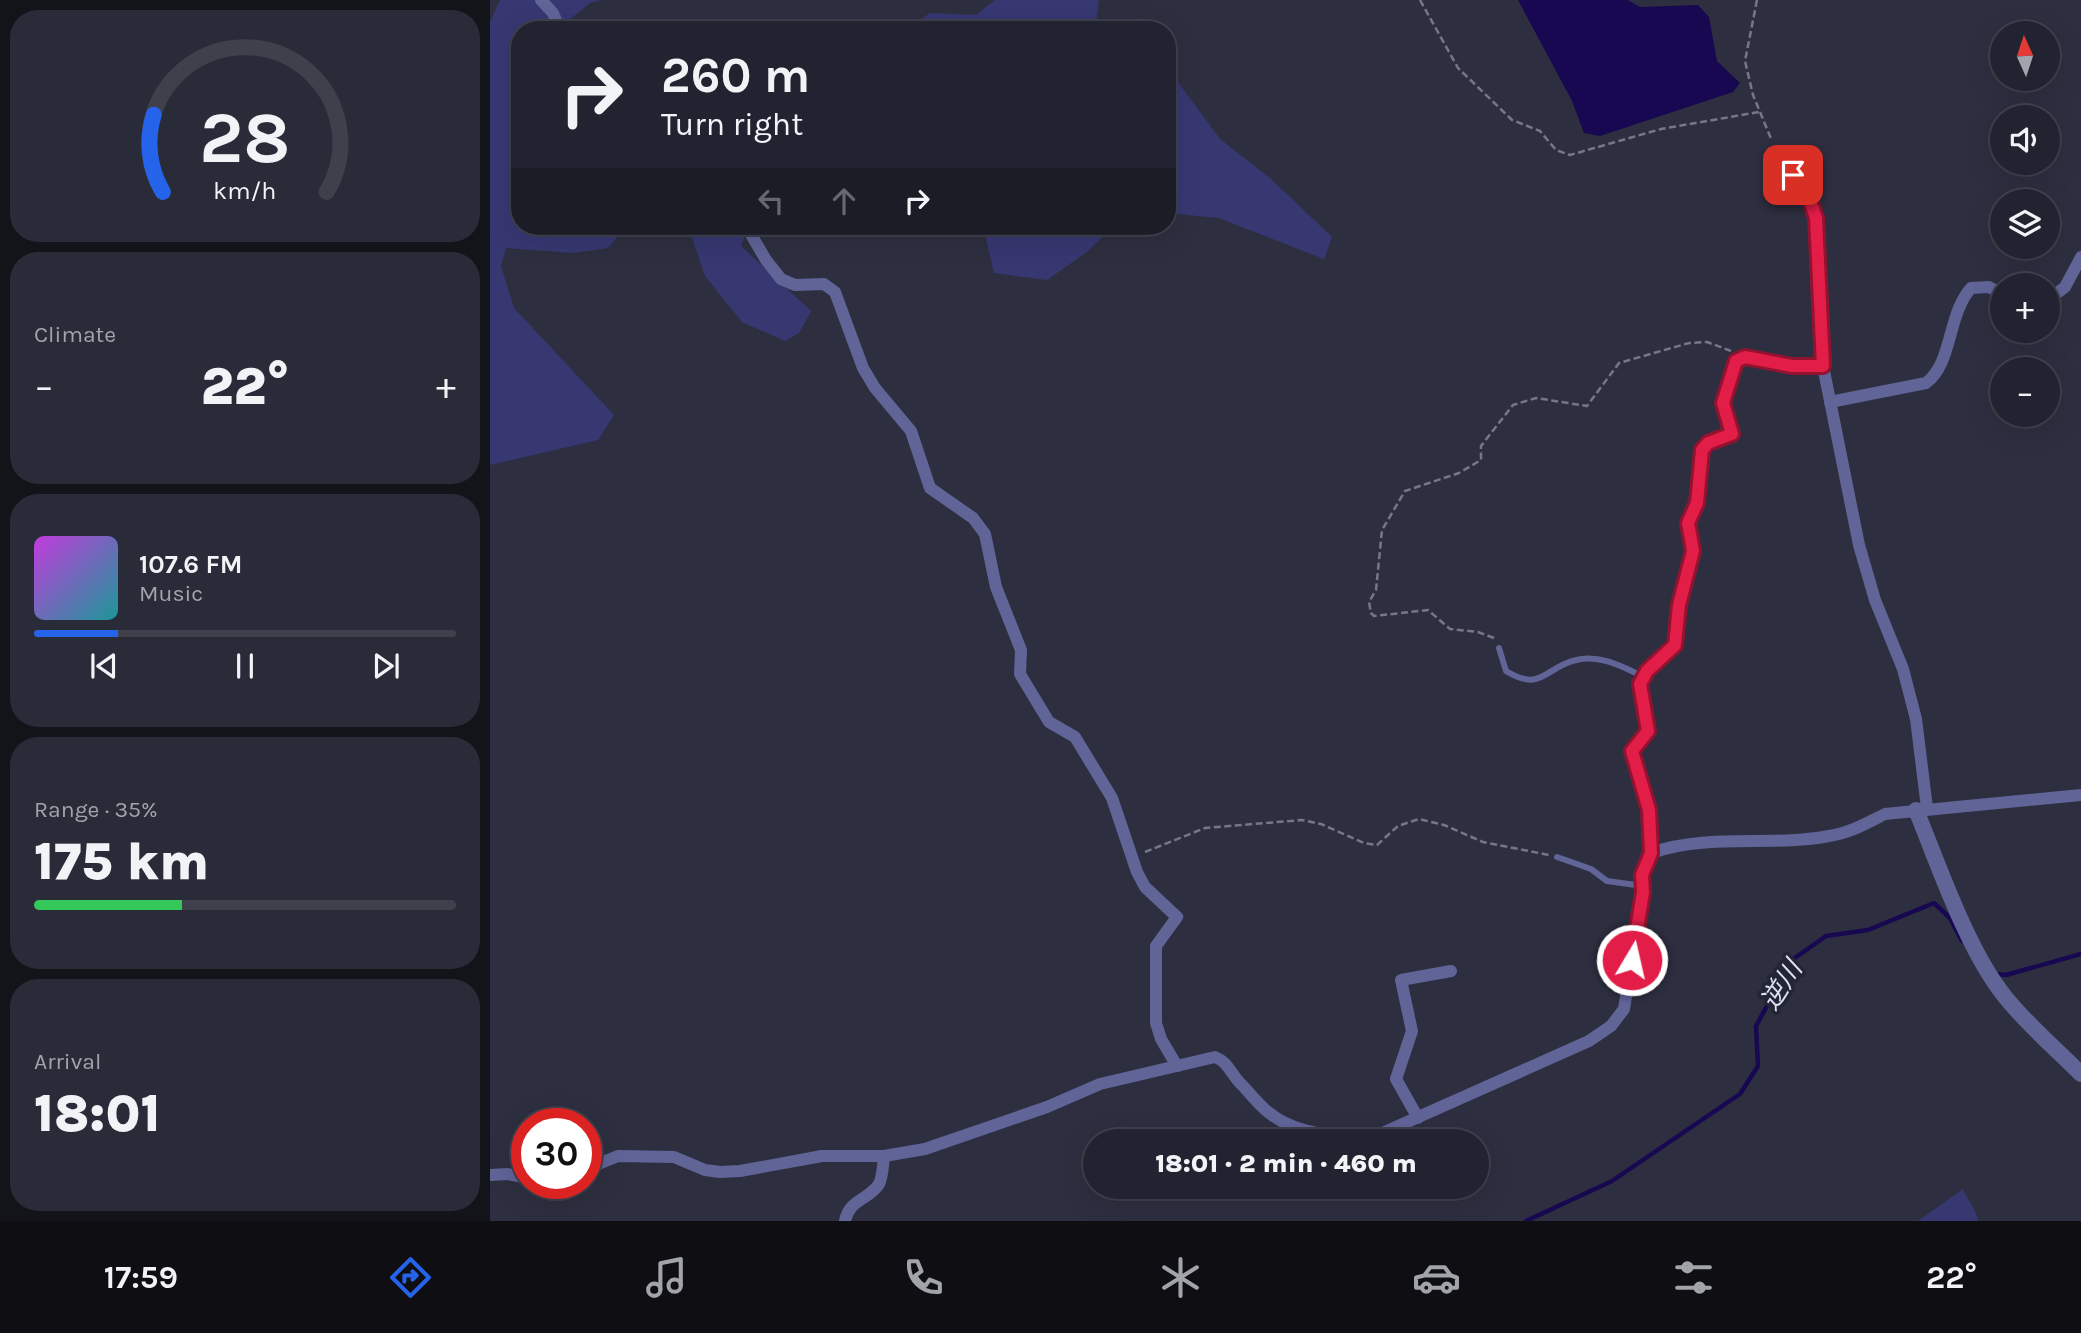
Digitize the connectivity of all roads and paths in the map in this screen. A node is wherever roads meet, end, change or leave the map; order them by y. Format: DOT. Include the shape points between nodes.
graph roads {
  1 [pos="541,0"];
  2 [pos="1420,0"];
  3 [pos="1757,0"];
  4 [pos="556,21"];
  5 [pos="1759,112"];
  6 [pos="1777,153"];
  7 [pos="751,235"];
  8 [pos="2081,257"];
  9 [pos="1990,288"];
  10 [pos="2060,291"];
  11 [pos="1745,357"];
  12 [pos="1823,366"];
  13 [pos="1830,402"];
  14 [pos="1499,648"];
  15 [pos="1644,677"];
  16 [pos="2081,795"];
  17 [pos="1921,809"];
  18 [pos="1651,853"];
  19 [pos="1132,857"];
  20 [pos="1557,857"];
  21 [pos="1643,886"];
  22 [pos="1451,971"];
  23 [pos="1177,1066"];
  24 [pos="2081,1074"];
  25 [pos="1418,1118"];
  26 [pos="884,1156"];
  27 [pos="602,1162"];
  28 [pos="490,1175"];
  29 [pos="511,1175"];
  30 [pos="845,1221"];
  1 -- 4 [label="street"];
  2 -- 5 [label="path" via="1458,68 1511,120 1540,131 1556,150 1570,155 1661,129"];
  3 -- 5 [label="path" via="1745,61"];
  5 -- 6 [label="path"];
  6 -- 12 [label="street" via="1809,197 1816,218"];
  7 -- 19 [label="street" via="781,279 795,285 824,284 835,292 863,368 911,432 930,488 973,518 985,534 996,587 1021,650 1020,674 1049,722 1075,737 1112,798"];
  8 -- 10 [label="street"];
  9 -- 13 [label="street" via="1971,288 1961,299 1942,362 1926,383"];
  11 -- 12 [label="street" via="1792,366"];
  11 -- 14 [label="path" via="1707,342 1619,363 1587,407 1536,398 1513,405 1481,446 1481,460 1459,473 1405,491 1382,530 1371,613 1428,610 1450,629 1494,637"];
  11 -- 15 [label="street" via="1736,361 1723,403 1732,434 1702,450 1697,503 1688,523 1693,551 1679,605 1675,645"];
  12 -- 13 [label="street"];
  13 -- 17 [label="street" via="1859,545 1916,719"];
  14 -- 15 [label="lane" via="1506,671 1520,680 1540,680 1573,660 1586,659 1607,660"];
  15 -- 18 [label="street" via="1640,684 1648,731 1632,751 1649,810"];
  16 -- 17 [label="street"];
  17 -- 18 [label="street" via="1885,814 1830,836 1719,842"];
  17 -- 24 [label="street" via="1962,919 1986,968 2005,997"];
  18 -- 21 [label="street" via="1642,875"];
  19 -- 20 [label="path" via="1205,828 1286,821 1321,824 1377,845 1398,826 1419,819 1483,842"];
  19 -- 23 [label="street" via="1145,887 1177,917 1156,946 1156,1023"];
  20 -- 21 [label="lane" via="1591,869 1606,881"];
  21 -- 25 [label="street" via="1624,1009 1611,1026 1589,1041"];
  22 -- 25 [label="street" via="1401,981 1412,1031 1396,1079"];
  23 -- 25 [label="street" via="1215,1058 1224,1061 1269,1113 1316,1133 1378,1135"];
  23 -- 26 [label="street" via="1100,1083 950,1142"];
  26 -- 27 [label="street" via="822,1156 720,1172 674,1157 629,1155"];
  26 -- 30 [label="street" via="881,1181 850,1206"];
  28 -- 29 [label="street"];
}
